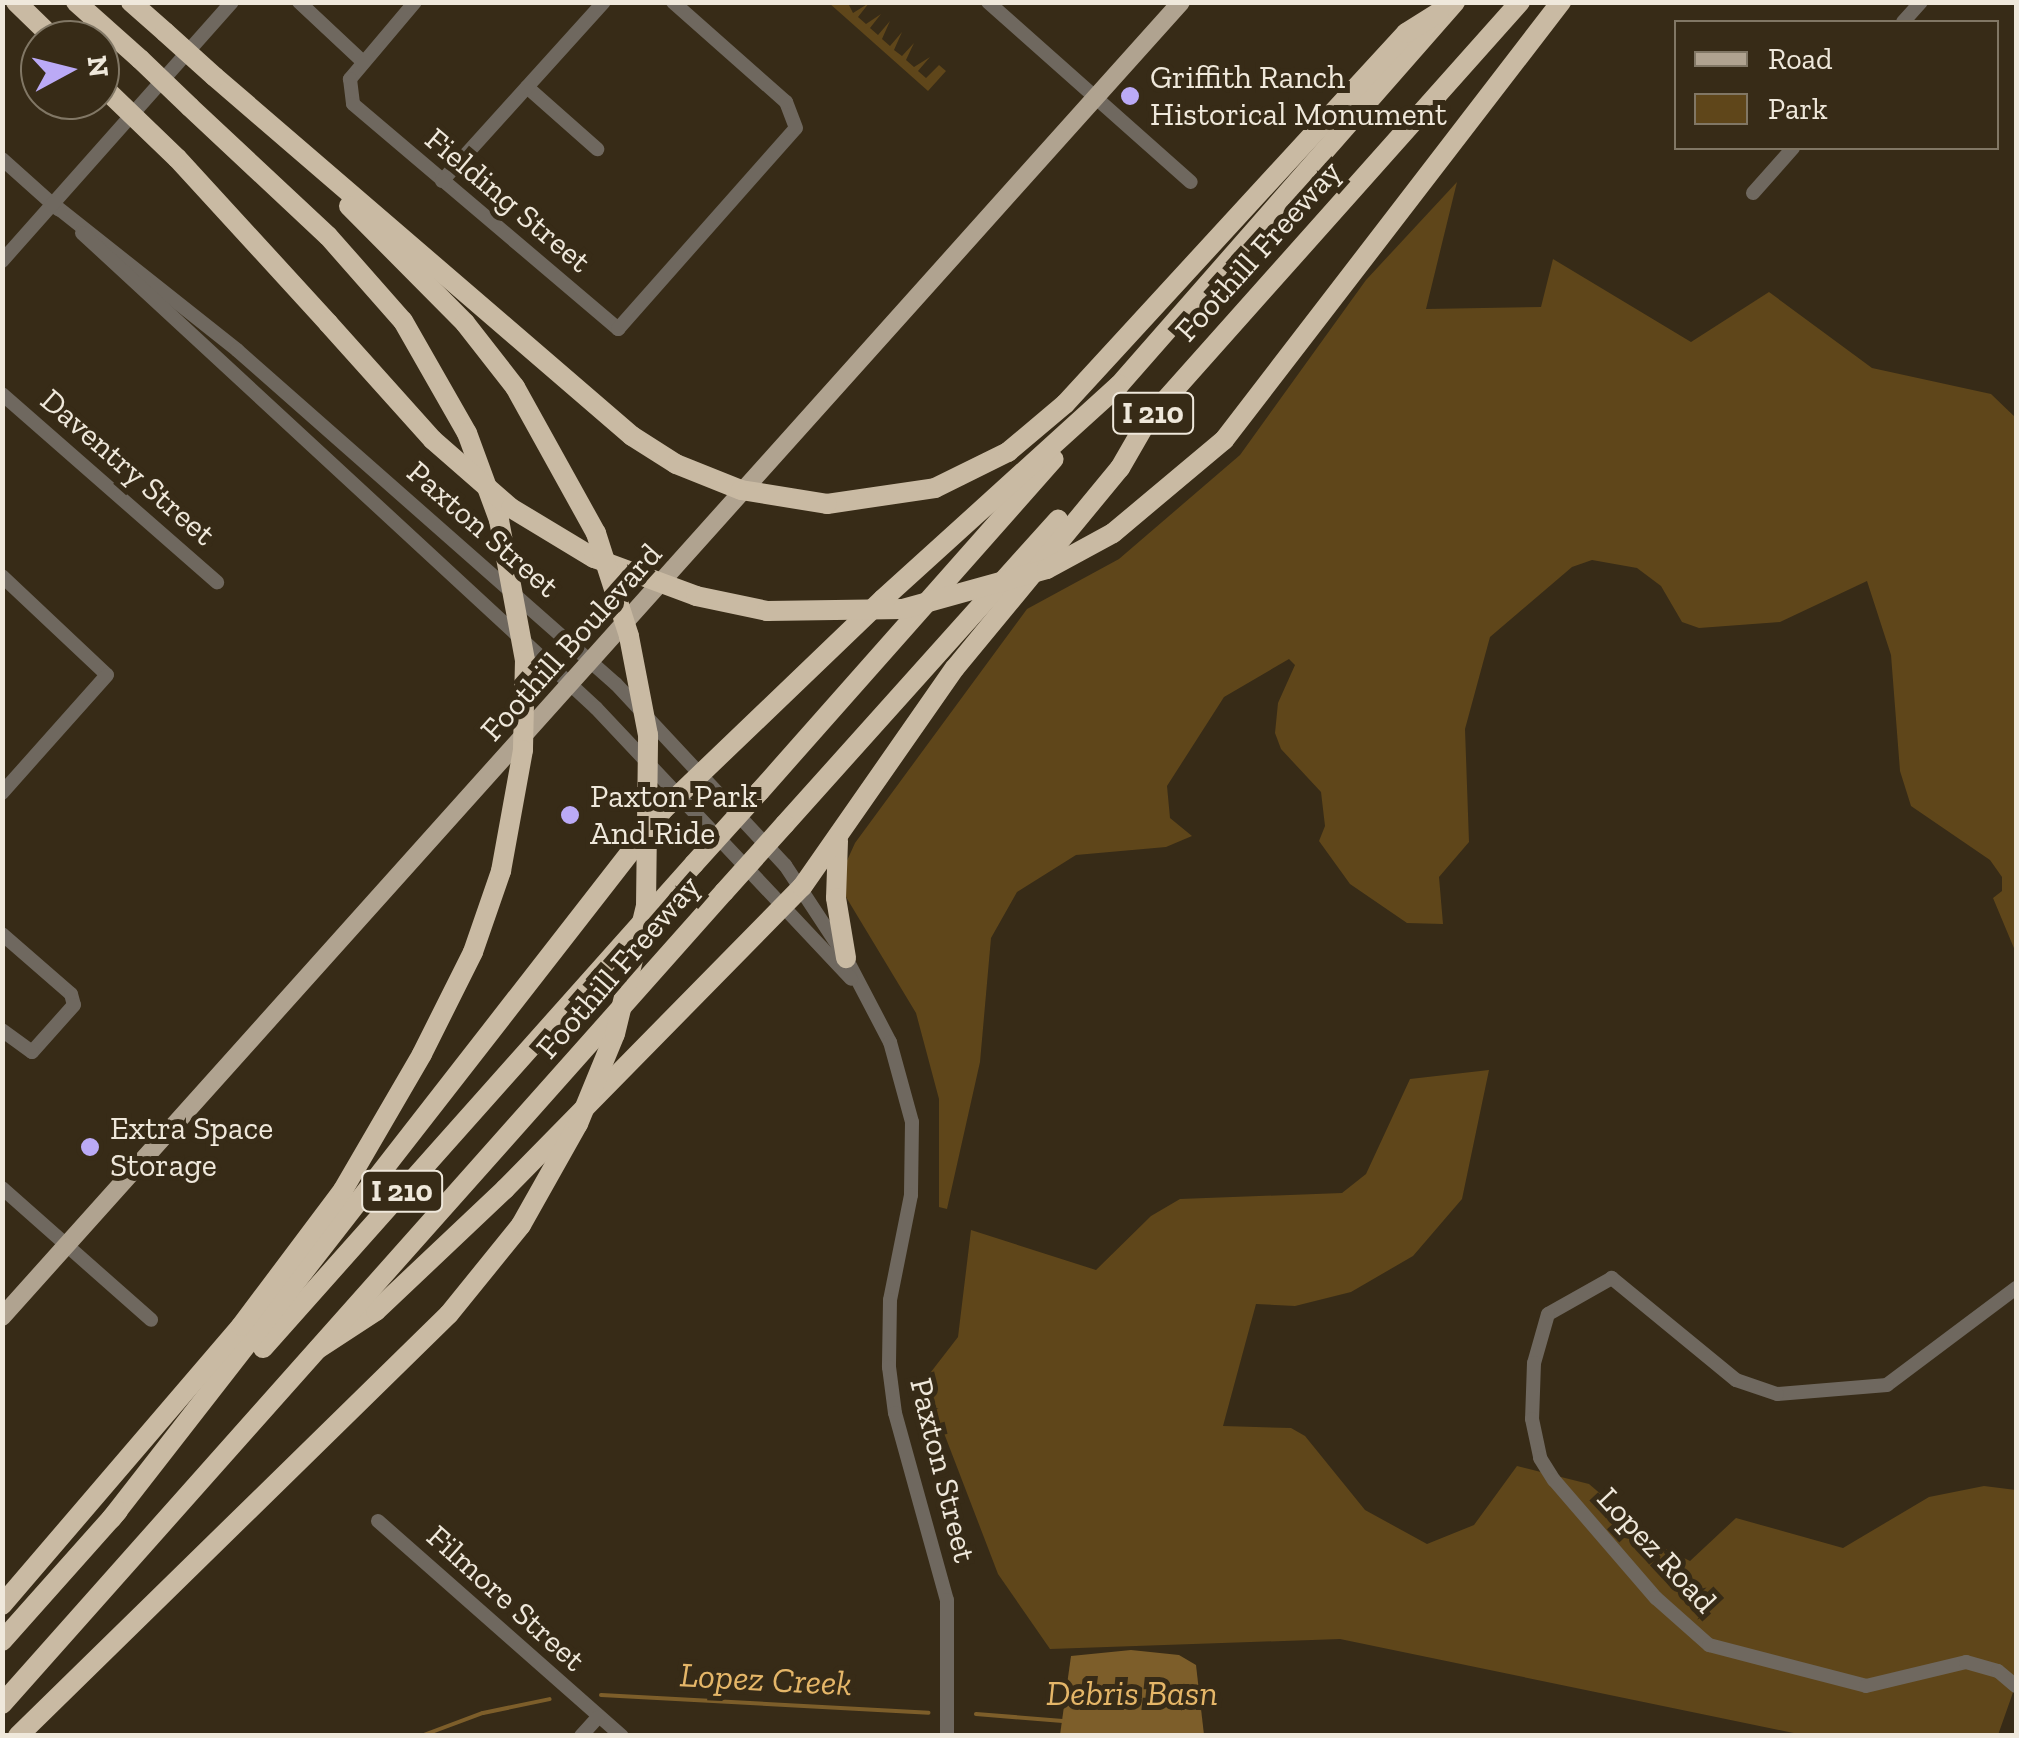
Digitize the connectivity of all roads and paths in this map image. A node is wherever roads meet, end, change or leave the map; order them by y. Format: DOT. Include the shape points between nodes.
graph roads {
  1 [pos="16,2"];
  2 [pos="76,2"];
  3 [pos="131,2"];
  4 [pos="232,2"];
  5 [pos="299,2"];
  6 [pos="414,2"];
  7 [pos="604,2"];
  8 [pos="673,2"];
  9 [pos="988,2"];
  10 [pos="1181,2"];
  11 [pos="1454,2"];
  12 [pos="1520,2"];
  13 [pos="1560,2"];
  14 [pos="34,20"];
  15 [pos="362,61"];
  16 [pos="214,77"];
  17 [pos="527,86"];
  18 [pos="1096,98"];
  19 [pos="120,103"];
  20 [pos="597,149"];
  21 [pos="1791,150"];
  22 [pos="2,159"];
  23 [pos="442,181"];
  24 [pos="1192,182"];
  25 [pos="1753,193"];
  26 [pos="53,204"];
  27 [pos="2,261"];
  28 [pos="1119,385"];
  29 [pos="2,394"];
  30 [pos="1150,416"];
  31 [pos="2,576"];
  32 [pos="217,582"];
  33 [pos="593,663"];
  34 [pos="572,686"];
  35 [pos="700,773"];
  36 [pos="2,793"];
  37 [pos="678,796"];
  38 [pos="838,841"];
  39 [pos="802,887"];
  40 [pos="782,904"];
  41 [pos="2,934"];
  42 [pos="846,958"];
  43 [pos="862,991"];
  44 [pos="2,1030"];
  45 [pos="2,1188"];
  46 [pos="67,1246"];
  47 [pos="2016,1288"];
  48 [pos="2,1318"];
  49 [pos="151,1320"];
  50 [pos="318,1348"];
  51 [pos="111,1519"];
  52 [pos="378,1521"];
  53 [pos="2,1605"];
  54 [pos="2,1641"];
  55 [pos="2016,1686"];
  56 [pos="2,1704"];
  57 [pos="598,1717"];
  58 [pos="18,1736"];
  59 [pos="581,1736"];
  60 [pos="622,1736"];
  61 [pos="947,1736"];
  1 -- 14 [label="highway"];
  2 -- 53 [label="highway, bridge" via="328,236 403,321 467,433 499,520 525,660 522,750 501,870 472,952 343,1190 240,1326"];
  3 -- 16 [label="highway, bridge"];
  4 -- 26 [label="street"];
  5 -- 15 [label="street"];
  6 -- 15 [label="street"];
  7 -- 17 [label="street"];
  8 -- 23 [label="street, Fielding Street" via="786,102 795,118 792,136 618,329"];
  9 -- 18 [label="street"];
  10 -- 18 [label="main road, Foothill Boulevard"];
  11 -- 16 [label="highway, bridge" via="1406,34 1065,404 1008,452 934,488 827,504 741,490 676,464 632,436"];
  11 -- 28 [label="highway, Foothill Freeway / I 210"];
  12 -- 30 [label="highway, Foothill Freeway / I 210"];
  13 -- 19 [label="highway, bridge" via="1224,440 1113,532 1048,569 903,609 786,612 696,596 594,558 510,508 433,440"];
  15 -- 23 [label="street, Fielding Street" via="349,93"];
  16 -- 58 [label="highway, bridge" via="466,323 515,387 596,533 629,636 648,735 646,906 615,1034 578,1124 521,1225 449,1314"];
  17 -- 20 [label="street"];
  17 -- 23 [label="street"];
  18 -- 24 [label="street"];
  18 -- 33 [label="main road, Foothill Boulevard"];
  21 -- 25 [label="street"];
  22 -- 26 [label="street, Paxton Street"];
  26 -- 27 [label="street"];
  26 -- 33 [label="street, Paxton Street" via="238,350"];
  26 -- 34 [label="street, Paxton Street"];
  28 -- 35 [label="highway"];
  28 -- 51 [label="highway, Foothill Freeway / I 210, bridge"];
  29 -- 32 [label="street, Daventry Street"];
  30 -- 38 [label="highway" via="1120,468 955,668"];
  30 -- 50 [label="highway, Foothill Freeway / I 210, bridge"];
  31 -- 36 [label="street" via="106,675"];
  33 -- 34 [label="main road, Foothill Boulevard"];
  33 -- 35 [label="street, Paxton Street"];
  34 -- 37 [label="street, Paxton Street"];
  34 -- 46 [label="main road, Foothill Boulevard"];
  35 -- 37 [label="highway"];
  35 -- 39 [label="street, Paxton Street"];
  37 -- 40 [label="street, Paxton Street"];
  37 -- 51 [label="highway"];
  38 -- 39 [label="highway"];
  38 -- 42 [label="highway" via="836,898"];
  39 -- 40 [label="highway"];
  39 -- 42 [label="street, Paxton Street"];
  40 -- 43 [label="street, Paxton Street"];
  40 -- 50 [label="highway" via="505,1189 376,1311"];
  41 -- 44 [label="street" via="72,994 74,1005 32,1052"];
  42 -- 43 [label="street, Paxton Street"];
  43 -- 61 [label="street, Paxton Street" via="896,1058 912,1122 911,1194 890,1300 889,1367 947,1600"];
  45 -- 46 [label="street"];
  46 -- 48 [label="main road, Foothill Boulevard"];
  46 -- 49 [label="street"];
  47 -- 55 [label="street, Lopez Road" via="1887,1384 1776,1394 1736,1380 1612,1278 1548,1314 1534,1363 1532,1419 1540,1458 1554,1480 1656,1598 1709,1645 1852,1684 1880,1686 1966,1662 1998,1671"];
  50 -- 56 [label="highway, Foothill Freeway / I 210"];
  51 -- 54 [label="highway, Foothill Freeway / I 210"];
  52 -- 57 [label="street, Filmore Street"];
  57 -- 59 [label="street"];
  57 -- 60 [label="street, Filmore Street"];
}
